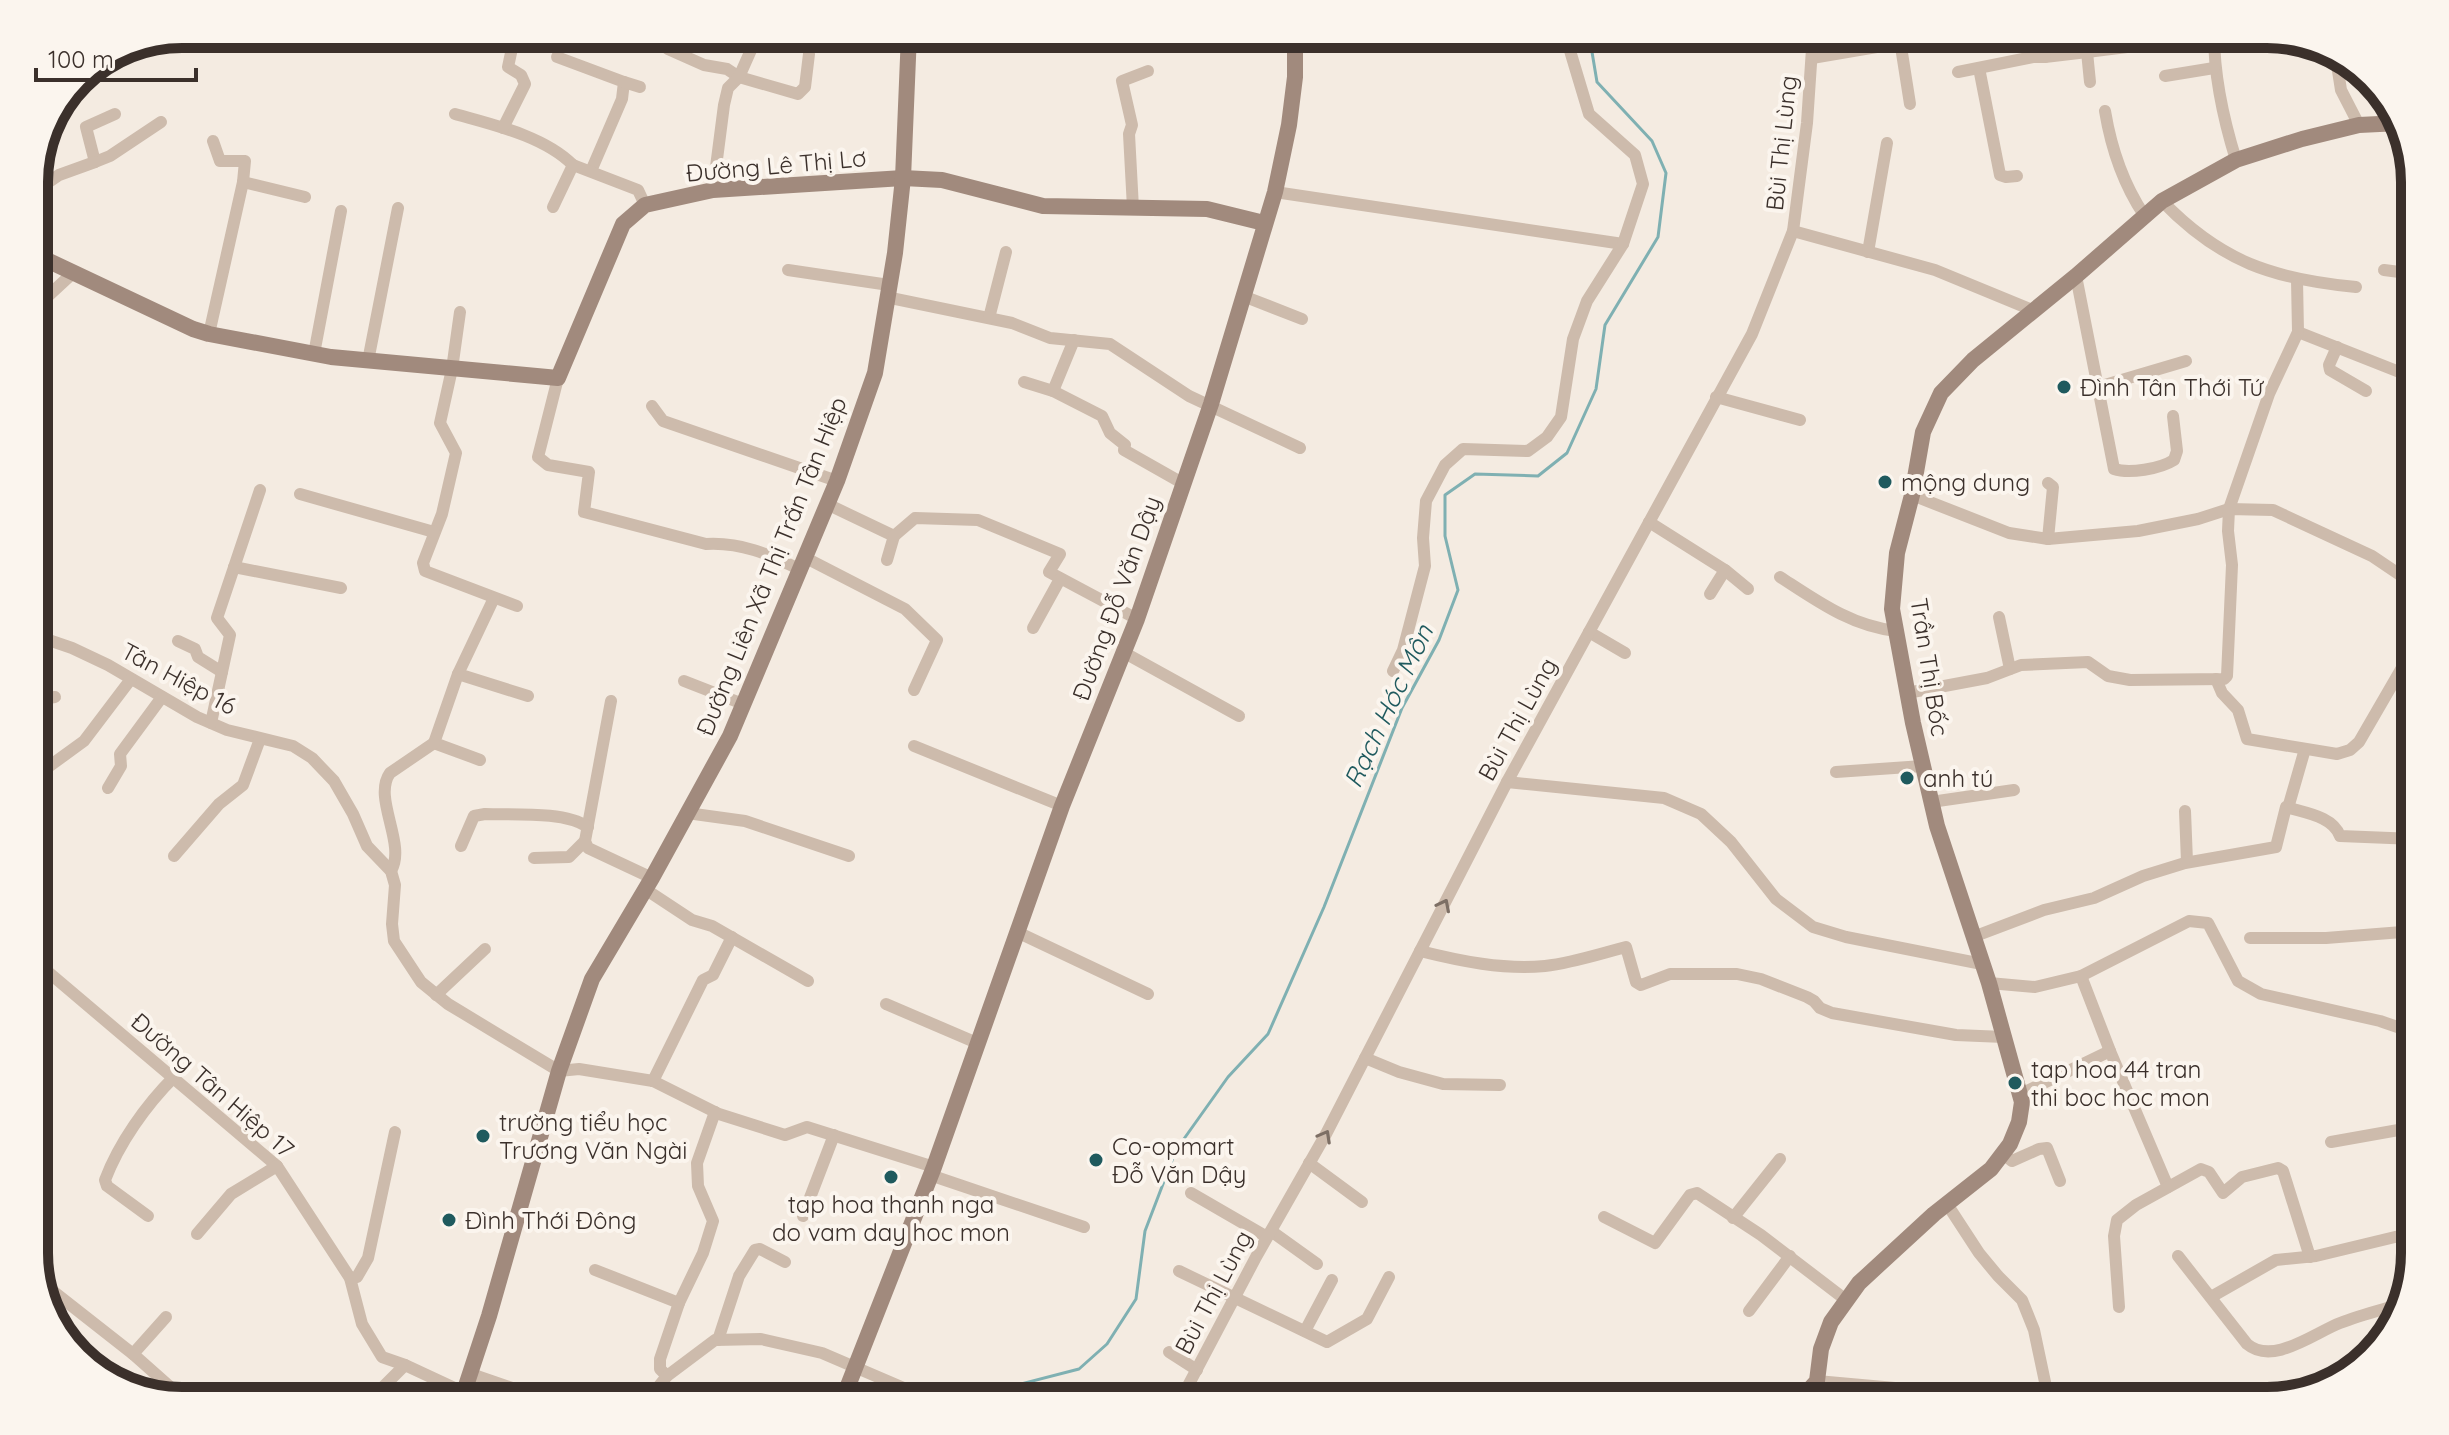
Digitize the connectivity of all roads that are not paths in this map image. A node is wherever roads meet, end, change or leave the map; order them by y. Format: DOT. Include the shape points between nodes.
graph roads {
  1 [pos="512,48"];
  2 [pos="752,48"];
  3 [pos="908,48"];
  4 [pos="1295,48"];
  5 [pos="1569,48"];
  6 [pos="1812,48"];
  7 [pos="1858,48"];
  8 [pos="1901,48"];
  9 [pos="2041,48"];
  10 [pos="2119,48"];
  11 [pos="2214,48"];
  12 [pos="668,49"];
  13 [pos="2087,52"];
  14 [pos="809,54"];
  15 [pos="557,57"];
  16 [pos="2045,57"];
  17 [pos="1812,58"];
  18 [pos="1979,68"];
  19 [pos="2214,68"];
  20 [pos="2339,69"];
  21 [pos="1148,71"];
  22 [pos="1958,72"];
  23 [pos="2165,76"];
  24 [pos="739,77"];
  25 [pos="624,82"];
  26 [pos="2090,82"];
  27 [pos="640,87"];
  28 [pos="1910,104"];
  29 [pos="2105,111"];
  30 [pos="115,114"];
  31 [pos="455,114"];
  32 [pos="161,122"];
  33 [pos="2387,124"];
  34 [pos="2359,125"];
  35 [pos="503,128"];
  36 [pos="213,141"];
  37 [pos="1887,143"];
  38 [pos="2236,160"];
  39 [pos="95,162"];
  40 [pos="573,165"];
  41 [pos="591,171"];
  42 [pos="2017,176"];
  43 [pos="903,178"];
  44 [pos="48,181"];
  45 [pos="243,182"];
  46 [pos="713,190"];
  47 [pos="1275,192"];
  48 [pos="305,197"];
  49 [pos="2162,201"];
  50 [pos="645,205"];
  51 [pos="553,207"];
  52 [pos="398,208"];
  53 [pos="1133,208"];
  54 [pos="341,211"];
  55 [pos="2144,215"];
  56 [pos="1264,223"];
  57 [pos="1793,231"];
  58 [pos="1623,244"];
  59 [pos="1006,252"];
  60 [pos="1868,252"];
  61 [pos="48,260"];
  62 [pos="788,270"];
  63 [pos="2384,270"];
  64 [pos="74,272"];
  65 [pos="2401,272"];
  66 [pos="2076,276"];
  67 [pos="2297,280"];
  68 [pos="2356,287"];
  69 [pos="887,291"];
  70 [pos="48,296"];
  71 [pos="1243,296"];
  72 [pos="2032,310"];
  73 [pos="460,312"];
  74 [pos="989,318"];
  75 [pos="1302,319"];
  76 [pos="2298,332"];
  77 [pos="209,334"];
  78 [pos="1074,340"];
  79 [pos="2337,347"];
  80 [pos="314,354"];
  81 [pos="368,361"];
  82 [pos="2186,361"];
  83 [pos="452,369"];
  84 [pos="2401,373"];
  85 [pos="558,378"];
  86 [pos="1024,382"];
  87 [pos="2098,387"];
  88 [pos="1053,391"];
  89 [pos="2366,391"];
  90 [pos="1716,397"];
  91 [pos="1211,404"];
  92 [pos="652,406"];
  93 [pos="2173,416"];
  94 [pos="1800,420"];
  95 [pos="1300,448"];
  96 [pos="837,481"];
  97 [pos="2048,483"];
  98 [pos="1184,484"];
  99 [pos="260,490"];
  100 [pos="300,494"];
  101 [pos="1912,495"];
  102 [pos="827,504"];
  103 [pos="2229,509"];
  104 [pos="1649,522"];
  105 [pos="434,532"];
  106 [pos="894,536"];
  107 [pos="2048,539"];
  108 [pos="887,560"];
  109 [pos="801,563"];
  110 [pos="234,567"];
  111 [pos="1725,570"];
  112 [pos="2401,576"];
  113 [pos="1780,577"];
  114 [pos="1060,579"];
  115 [pos="341,588"];
  116 [pos="1748,589"];
  117 [pos="1710,594"];
  118 [pos="494,598"];
  119 [pos="517,606"];
  120 [pos="1999,617"];
  121 [pos="1137,619"];
  122 [pos="1033,628"];
  123 [pos="1896,631"];
  124 [pos="1589,632"];
  125 [pos="48,640"];
  126 [pos="178,641"];
  127 [pos="1123,652"];
  128 [pos="1625,653"];
  129 [pos="2010,669"];
  130 [pos="2401,669"];
  131 [pos="1393,671"];
  132 [pos="222,672"];
  133 [pos="458,674"];
  134 [pos="131,679"];
  135 [pos="2216,679"];
  136 [pos="684,681"];
  137 [pos="914,690"];
  138 [pos="1907,693"];
  139 [pos="528,696"];
  140 [pos="55,697"];
  141 [pos="162,697"];
  142 [pos="48,698"];
  143 [pos="611,701"];
  144 [pos="743,704"];
  145 [pos="1239,716"];
  146 [pos="211,723"];
  147 [pos="260,739"];
  148 [pos="434,743"];
  149 [pos="914,746"];
  150 [pos="2305,749"];
  151 [pos="480,760"];
  152 [pos="1923,766"];
  153 [pos="48,767"];
  154 [pos="1836,772"];
  155 [pos="1507,782"];
  156 [pos="108,788"];
  157 [pos="2014,790"];
  158 [pos="1931,802"];
  159 [pos="1062,806"];
  160 [pos="2288,808"];
  161 [pos="2185,811"];
  162 [pos="687,813"];
  163 [pos="588,827"];
  164 [pos="2401,838"];
  165 [pos="585,841"];
  166 [pos="461,846"];
  167 [pos="174,856"];
  168 [pos="849,856"];
  169 [pos="534,858"];
  170 [pos="2187,862"];
  171 [pos="391,871"];
  172 [pos="648,884"];
  173 [pos="1017,932"];
  174 [pos="2401,932"];
  175 [pos="732,937"];
  176 [pos="1973,937"];
  177 [pos="2250,938"];
  178 [pos="485,949"];
  179 [pos="1420,951"];
  180 [pos="1982,964"];
  181 [pos="48,972"];
  182 [pos="2081,976"];
  183 [pos="808,981"];
  184 [pos="1989,983"];
  185 [pos="1148,994"];
  186 [pos="436,995"];
  187 [pos="886,1004"];
  188 [pos="2401,1028"];
  189 [pos="2004,1037"];
  190 [pos="977,1043"];
  191 [pos="2110,1051"];
  192 [pos="1365,1058"];
  193 [pos="559,1071"];
  194 [pos="174,1077"];
  195 [pos="653,1081"];
  196 [pos="1500,1085"];
  197 [pos="2021,1094"];
  198 [pos="715,1112"];
  199 [pos="2401,1130"];
  200 [pos="395,1132"];
  201 [pos="834,1135"];
  202 [pos="2331,1142"];
  203 [pos="2003,1154"];
  204 [pos="1780,1159"];
  205 [pos="1309,1163"];
  206 [pos="277,1166"];
  207 [pos="932,1171"];
  208 [pos="2060,1181"];
  209 [pos="2168,1187"];
  210 [pos="1191,1193"];
  211 [pos="1362,1202"];
  212 [pos="1947,1204"];
  213 [pos="148,1216"];
  214 [pos="803,1216"];
  215 [pos="1604,1217"];
  216 [pos="1733,1218"];
  217 [pos="1084,1227"];
  218 [pos="197,1234"];
  219 [pos="1269,1234"];
  220 [pos="2401,1236"];
  221 [pos="1790,1256"];
  222 [pos="2178,1256"];
  223 [pos="2310,1257"];
  224 [pos="785,1262"];
  225 [pos="1317,1264"];
  226 [pos="595,1270"];
  227 [pos="1179,1271"];
  228 [pos="1389,1277"];
  229 [pos="350,1278"];
  230 [pos="1332,1280"];
  231 [pos="1235,1296"];
  232 [pos="2211,1297"];
  233 [pos="1846,1300"];
  234 [pos="58,1302"];
  235 [pos="679,1303"];
  236 [pos="2119,1307"];
  237 [pos="2389,1308"];
  238 [pos="1749,1311"];
  239 [pos="166,1317"];
  240 [pos="1305,1331"];
  241 [pos="718,1340"];
  242 [pos="1169,1352"];
  243 [pos="133,1354"];
  244 [pos="405,1365"];
  245 [pos="854,1366"];
  246 [pos="1197,1370"];
  247 [pos="471,1374"];
  248 [pos="667,1376"];
  249 [pos="1817,1381"];
  250 [pos="169,1386"];
  251 [pos="383,1387"];
  252 [pos="444,1387"];
  253 [pos="466,1387"];
  254 [pos="509,1387"];
  255 [pos="658,1387"];
  256 [pos="847,1387"];
  257 [pos="902,1387"];
  258 [pos="1188,1387"];
  259 [pos="1812,1387"];
  260 [pos="1819,1387"];
  261 [pos="1884,1387"];
  262 [pos="2046,1387"];
  1 -- 35 [label="street" via="508,67 525,84"];
  2 -- 24 [label="street"];
  3 -- 43 [label="street, Đường Liên Xã Thị Trấn Tân Hiệp"];
  4 -- 47 [label="street, Đường Đỗ Văn Dậy" via="1289,125"];
  5 -- 58 [label="street" via="1589,114 1635,155 1643,184"];
  6 -- 17 [label="street, Bùi Thị Lùng"];
  7 -- 17 [label="street"];
  8 -- 28 [label="street"];
  9 -- 16 [label="street"];
  10 -- 13 [label="street"];
  11 -- 19 [label="street"];
  12 -- 24 [label="street"];
  13 -- 16 [label="street"];
  13 -- 26 [label="street"];
  14 -- 24 [label="street" via="805,87 798,94"];
  15 -- 25 [label="street"];
  16 -- 18 [label="street"];
  17 -- 57 [label="street, Bùi Thị Lùng"];
  18 -- 22 [label="street"];
  18 -- 42 [label="street" via="2000,175"];
  19 -- 23 [label="street"];
  19 -- 38 [label="street"];
  20 -- 34 [label="street" via="2341,90"];
  21 -- 53 [label="street" via="1122,81 1132,125"];
  24 -- 46 [label="street" via="728,88 724,105"];
  25 -- 27 [label="street"];
  25 -- 41 [label="street" via="622,99"];
  29 -- 55 [label="street" via="2119,162"];
  30 -- 39 [label="street" via="86,127"];
  31 -- 35 [label="street"];
  32 -- 39 [label="street"];
  33 -- 34 [label="street, Trần Thị Bốc"];
  34 -- 38 [label="street, Trần Thị Bốc"];
  35 -- 40 [label="street" via="563,155"];
  36 -- 45 [label="street" via="220,161 245,161"];
  37 -- 60 [label="street"];
  38 -- 49 [label="street, Trần Thị Bốc"];
  39 -- 44 [label="street"];
  40 -- 41 [label="street"];
  40 -- 51 [label="street"];
  41 -- 50 [label="street" via="638,190"];
  43 -- 46 [label="street, Đường Lê Thị Lơ"];
  43 -- 53 [label="street, Đường Lê Thị Lơ" via="942,180 1043,206"];
  43 -- 69 [label="street, Đường Liên Xã Thị Trấn Tân Hiệp"];
  45 -- 48 [label="street"];
  45 -- 77 [label="street"];
  46 -- 50 [label="street, Đường Lê Thị Lơ"];
  47 -- 56 [label="street, Đường Đỗ Văn Dậy"];
  47 -- 58 [label="street"];
  49 -- 55 [label="street, Trần Thị Bốc"];
  49 -- 67 [label="street" via="2218,247 2262,271"];
  50 -- 85 [label="street" via="623,224"];
  52 -- 81 [label="street"];
  53 -- 56 [label="street, Đường Lê Thị Lơ" via="1207,209"];
  54 -- 80 [label="street"];
  55 -- 66 [label="street, Trần Thị Bốc"];
  56 -- 71 [label="street, Đường Đỗ Văn Dậy"];
  57 -- 60 [label="street"];
  57 -- 90 [label="street, Bùi Thị Lùng" via="1752,334"];
  58 -- 131 [label="street" via="1587,301 1573,339 1561,417 1547,437 1528,451 1463,449 1445,465 1426,501 1425,566"];
  59 -- 74 [label="street"];
  60 -- 72 [label="street" via="1935,270"];
  61 -- 64 [label="street"];
  62 -- 69 [label="street"];
  63 -- 65 [label="street"];
  64 -- 70 [label="street"];
  64 -- 77 [label="street"];
  66 -- 72 [label="street, Trần Thị Bốc"];
  66 -- 87 [label="street"];
  67 -- 68 [label="street"];
  67 -- 76 [label="street"];
  69 -- 74 [label="street"];
  69 -- 96 [label="street, Đường Liên Xã Thị Trấn Tân Hiệp" via="875,373"];
  71 -- 75 [label="street"];
  71 -- 91 [label="street, Đường Đỗ Văn Dậy"];
  72 -- 101 [label="street, Trần Thị Bốc" via="1941,393 1923,432"];
  73 -- 83 [label="street"];
  74 -- 78 [label="street" via="1050,338"];
  76 -- 79 [label="street"];
  76 -- 103 [label="street" via="2269,394"];
  77 -- 80 [label="street"];
  78 -- 88 [label="street"];
  78 -- 91 [label="street" via="1110,344 1189,396"];
  79 -- 84 [label="street"];
  79 -- 89 [label="street" via="2330,370"];
  80 -- 81 [label="street"];
  81 -- 83 [label="street"];
  82 -- 87 [label="street"];
  83 -- 85 [label="street"];
  83 -- 105 [label="street" via="440,423 456,453"];
  85 -- 109 [label="street" via="538,457 548,465 589,472 584,512"];
  86 -- 88 [label="street"];
  87 -- 93 [label="street" via="2117,471 2174,460"];
  88 -- 98 [label="street" via="1102,416 1124,450"];
  90 -- 94 [label="street"];
  90 -- 104 [label="street, Bùi Thị Lùng"];
  91 -- 95 [label="street"];
  91 -- 98 [label="street, Đường Đỗ Văn Dậy"];
  92 -- 96 [label="street" via="663,421"];
  96 -- 102 [label="street, Đường Liên Xã Thị Trấn Tân Hiệp"];
  97 -- 107 [label="street" via="2053,490"];
  98 -- 121 [label="street, Đường Đỗ Văn Dậy"];
  99 -- 110 [label="street"];
  100 -- 105 [label="street"];
  101 -- 107 [label="street" via="2009,533"];
  101 -- 123 [label="street, Trần Thị Bốc" via="1897,553 1892,609"];
  102 -- 106 [label="street"];
  102 -- 109 [label="street, Đường Liên Xã Thị Trấn Tân Hiệp"];
  103 -- 107 [label="street" via="2138,531"];
  103 -- 112 [label="street" via="2273,510 2372,556"];
  103 -- 135 [label="street" via="2228,672 2224,679"];
  104 -- 111 [label="street"];
  104 -- 124 [label="street, Bùi Thị Lùng"];
  105 -- 118 [label="street" via="425,571"];
  106 -- 108 [label="street"];
  106 -- 114 [label="street" via="915,518 978,520 1060,554 1049,572"];
  109 -- 137 [label="street" via="905,609 937,640"];
  109 -- 144 [label="street, Đường Liên Xã Thị Trấn Tân Hiệp"];
  110 -- 115 [label="street"];
  110 -- 132 [label="street" via="217,618 230,635"];
  111 -- 116 [label="street"];
  111 -- 117 [label="street"];
  113 -- 123 [label="street" via="1836,613"];
  114 -- 121 [label="street"];
  114 -- 122 [label="street"];
  118 -- 119 [label="street"];
  118 -- 133 [label="street"];
  120 -- 129 [label="street"];
  121 -- 127 [label="street, Đường Đỗ Văn Dậy"];
  123 -- 138 [label="street, Trần Thị Bốc"];
  124 -- 128 [label="street"];
  124 -- 155 [label="street, Bùi Thị Lùng"];
  125 -- 134 [label="street, Tân Hiệp 16"];
  126 -- 132 [label="street"];
  127 -- 145 [label="street"];
  127 -- 159 [label="street, Đường Đỗ Văn Dậy"];
  129 -- 135 [label="street" via="2088,662 2108,676 2130,680"];
  129 -- 138 [label="street"];
  130 -- 150 [label="street" via="2350,750 2337,754"];
  132 -- 146 [label="street"];
  133 -- 139 [label="street"];
  133 -- 148 [label="street"];
  134 -- 141 [label="street, Tân Hiệp 16"];
  134 -- 153 [label="street" via="84,741"];
  135 -- 150 [label="street" via="2238,710 2247,739"];
  136 -- 144 [label="street"];
  138 -- 152 [label="street, Trần Thị Bốc"];
  140 -- 142 [label="street"];
  141 -- 146 [label="street, Tân Hiệp 16"];
  141 -- 156 [label="street" via="120,754 121,766"];
  143 -- 163 [label="street"];
  144 -- 162 [label="street, Đường Liên Xã Thị Trấn Tân Hiệp"];
  146 -- 147 [label="street, Tân Hiệp 16"];
  147 -- 167 [label="street" via="243,785"];
  147 -- 171 [label="street, Tân Hiệp 16" via="293,746 312,758 334,781 367,846"];
  148 -- 151 [label="street"];
  148 -- 171 [label="street" via="387,776 396,850"];
  149 -- 159 [label="street"];
  150 -- 160 [label="street"];
  152 -- 154 [label="street"];
  152 -- 158 [label="street, Trần Thị Bốc"];
  179 -- 155 [label="street, Bùi Thị Lùng, one-way"];
  155 -- 180 [label="street" via="1664,798 1701,814 1776,899 1813,927"];
  157 -- 158 [label="street"];
  158 -- 176 [label="street, Trần Thị Bốc"];
  159 -- 173 [label="street, Đường Đỗ Văn Dậy"];
  160 -- 164 [label="street" via="2326,819 2340,836"];
  160 -- 170 [label="street" via="2276,847"];
  161 -- 170 [label="street"];
  162 -- 168 [label="street" via="745,821"];
  162 -- 172 [label="street, Đường Liên Xã Thị Trấn Tân Hiệp"];
  163 -- 165 [label="street"];
  163 -- 166 [label="street" via="577,820 485,814 474,816"];
  165 -- 169 [label="street" via="569,857"];
  165 -- 172 [label="street" via="588,848"];
  170 -- 176 [label="street"];
  171 -- 186 [label="street" via="394,941"];
  172 -- 175 [label="street" via="692,920"];
  172 -- 193 [label="street, Đường Liên Xã Thị Trấn Tân Hiệp" via="592,979"];
  173 -- 185 [label="street"];
  173 -- 190 [label="street, Đường Đỗ Văn Dậy"];
  174 -- 177 [label="street"];
  175 -- 183 [label="street"];
  175 -- 195 [label="street" via="713,975 703,980"];
  176 -- 180 [label="street, Trần Thị Bốc"];
  178 -- 186 [label="street"];
  179 -- 189 [label="street" via="1472,962 1545,966 1626,947 1641,985 1670,974 1737,974 1807,997 1832,1013 1956,1035"];
  179 -- 192 [label="street, Bùi Thị Lùng"];
  180 -- 184 [label="street, Trần Thị Bốc"];
  181 -- 194 [label="street, Đường Tân Hiệp 17"];
  182 -- 184 [label="street" via="2035,987"];
  182 -- 188 [label="street" via="2189,921 2201,921 2208,923 2238,981 2261,994"];
  182 -- 191 [label="street"];
  184 -- 189 [label="street, Trần Thị Bốc"];
  186 -- 193 [label="street"];
  187 -- 190 [label="street"];
  189 -- 197 [label="street, Trần Thị Bốc"];
  190 -- 207 [label="street, Đường Đỗ Văn Dậy"];
  191 -- 197 [label="street"];
  191 -- 209 [label="street"];
  192 -- 196 [label="street" via="1443,1084"];
  205 -- 192 [label="street, Bùi Thị Lùng, one-way"];
  193 -- 195 [label="street" via="579,1069"];
  193 -- 247 [label="street, Đường Liên Xã Thị Trấn Tân Hiệp"];
  194 -- 206 [label="street, Đường Tân Hiệp 17"];
  194 -- 213 [label="street" via="156,1095 105,1180"];
  195 -- 198 [label="street"];
  197 -- 203 [label="street, Trần Thị Bốc" via="2019,1122"];
  198 -- 201 [label="street" via="785,1135 807,1127"];
  198 -- 235 [label="street" via="697,1163 698,1186 713,1221"];
  199 -- 202 [label="street"];
  200 -- 229 [label="street" via="368,1258 357,1277"];
  201 -- 207 [label="street"];
  201 -- 214 [label="street"];
  203 -- 208 [label="street" via="2012,1161 2047,1148"];
  203 -- 212 [label="street, Trần Thị Bốc"];
  204 -- 216 [label="street"];
  205 -- 211 [label="street"];
  205 -- 219 [label="street, Bùi Thị Lùng"];
  206 -- 218 [label="street" via="231,1194"];
  206 -- 229 [label="street, Đường Tân Hiệp 17"];
  207 -- 217 [label="street"];
  207 -- 245 [label="street, Đường Đỗ Văn Dậy"];
  209 -- 223 [label="street" via="2203,1169 2223,1193 2242,1177 2278,1168"];
  209 -- 236 [label="street" via="2117,1220"];
  210 -- 219 [label="street"];
  212 -- 233 [label="street, Trần Thị Bốc"];
  212 -- 262 [label="street" via="1979,1253 2022,1300"];
  215 -- 216 [label="street" via="1655,1243 1694,1193"];
  216 -- 221 [label="street"];
  219 -- 225 [label="street"];
  219 -- 231 [label="street, Bùi Thị Lùng"];
  220 -- 223 [label="street"];
  221 -- 233 [label="street"];
  221 -- 238 [label="street"];
  222 -- 232 [label="street"];
  223 -- 232 [label="street" via="2276,1260"];
  224 -- 241 [label="street" via="760,1249 745,1261"];
  226 -- 235 [label="street"];
  227 -- 231 [label="street"];
  228 -- 240 [label="street" via="1367,1319 1327,1342"];
  229 -- 244 [label="street, Đường Tân Hiệp 17" via="362,1324 382,1357"];
  230 -- 240 [label="street"];
  231 -- 240 [label="street"];
  231 -- 246 [label="street, Bùi Thị Lùng"];
  232 -- 237 [label="street" via="2255,1351 2274,1351"];
  233 -- 249 [label="street, Trần Thị Bốc" via="1821,1349"];
  234 -- 243 [label="street"];
  235 -- 248 [label="street" via="660,1359"];
  239 -- 243 [label="street"];
  241 -- 245 [label="street" via="761,1339"];
  241 -- 248 [label="street"];
  242 -- 246 [label="street"];
  243 -- 250 [label="street"];
  244 -- 251 [label="street"];
  244 -- 252 [label="street, Đường Tân Hiệp 17"];
  245 -- 256 [label="street, Đường Đỗ Văn Dậy"];
  245 -- 257 [label="street"];
  246 -- 258 [label="street, Bùi Thị Lùng"];
  247 -- 253 [label="street, Đường Liên Xã Thị Trấn Tân Hiệp"];
  247 -- 254 [label="street"];
  248 -- 255 [label="street"];
  249 -- 259 [label="street"];
  249 -- 260 [label="street"];
  249 -- 261 [label="street"];
}
